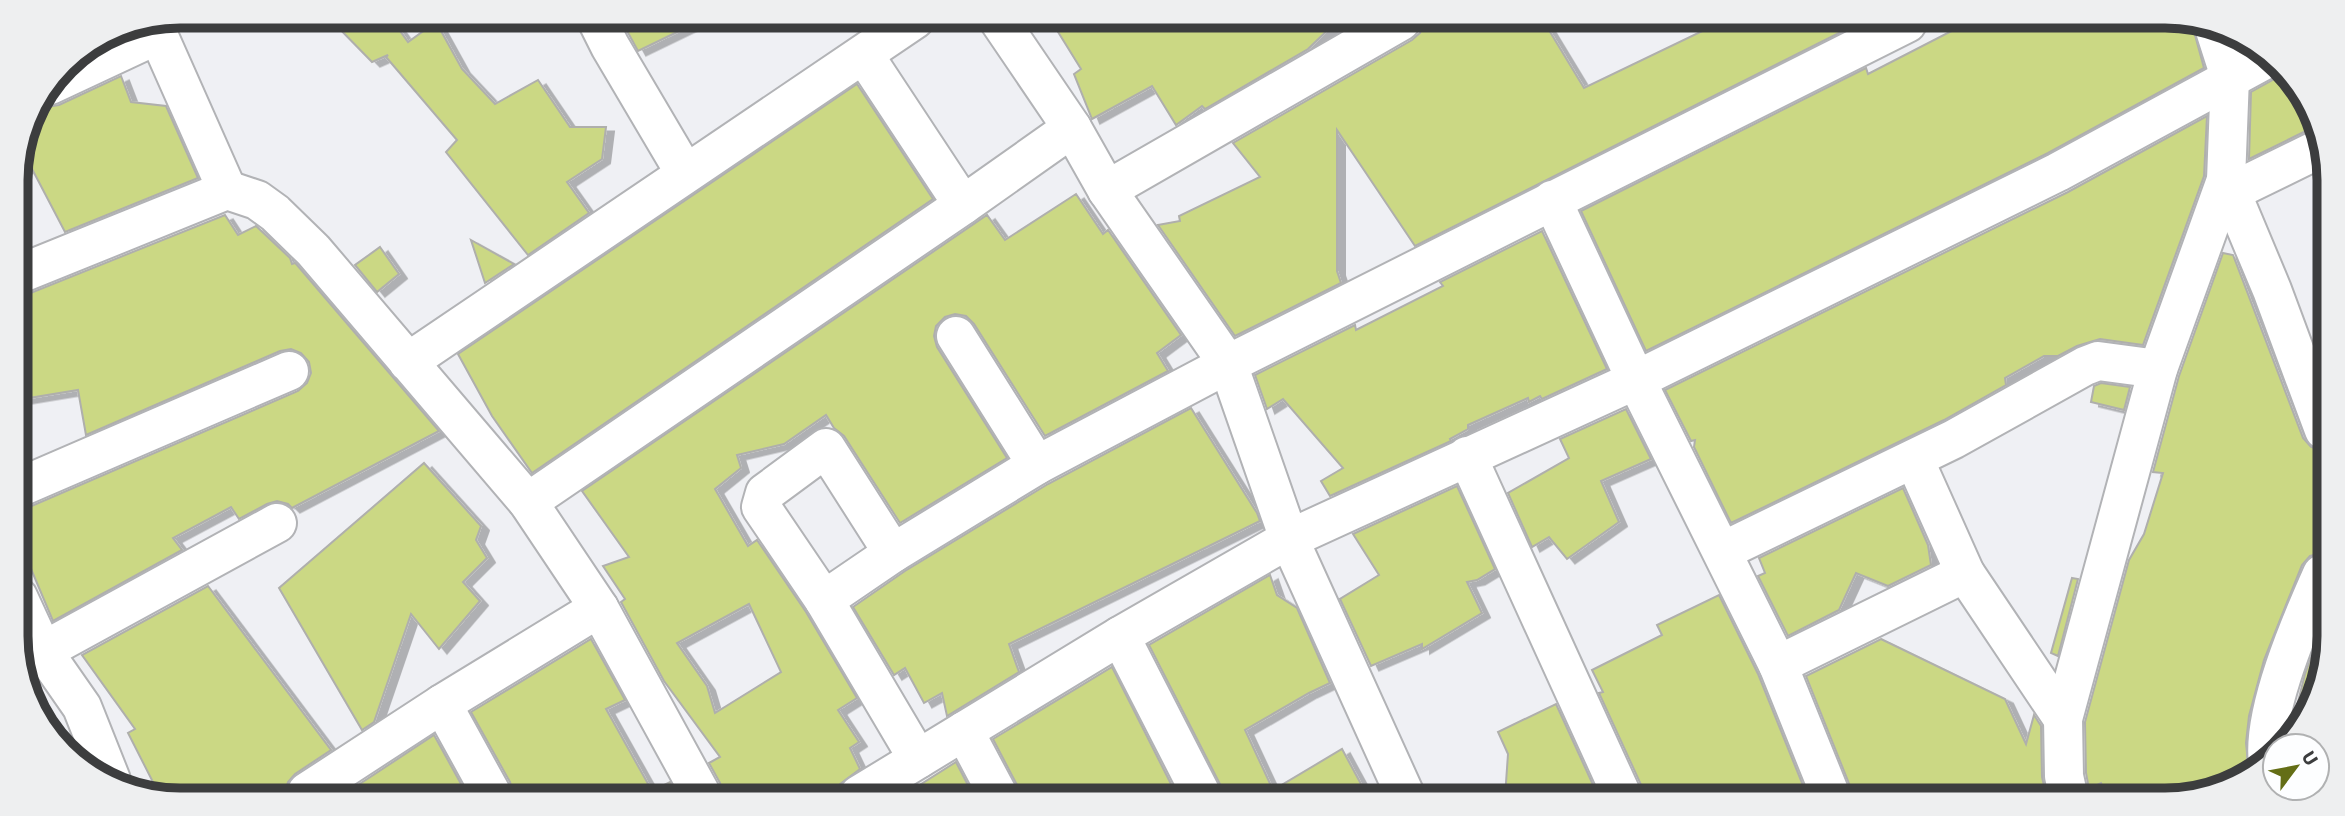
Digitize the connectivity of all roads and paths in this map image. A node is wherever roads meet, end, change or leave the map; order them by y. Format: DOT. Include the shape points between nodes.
graph roads {
  1 [pos="601,28"];
  2 [pos="902,28"];
  3 [pos="1004,28"];
  4 [pos="1389,28"];
  5 [pos="1897,28"];
  6 [pos="157,30"];
  7 [pos="151,31"];
  8 [pos="2217,37"];
  9 [pos="864,55"];
  10 [pos="2259,62"];
  11 [pos="74,72"];
  12 [pos="2230,77"];
  13 [pos="1072,128"];
  14 [pos="2314,151"];
  15 [pos="685,173"];
  16 [pos="2229,186"];
  17 [pos="227,190"];
  18 [pos="1107,190"];
  19 [pos="1552,200"];
  20 [pos="963,205"];
  21 [pos="28,271"];
  22 [pos="956,336"];
  23 [pos="408,362"];
  24 [pos="1228,364"];
  25 [pos="2158,369"];
  26 [pos="289,371"];
  27 [pos="1636,380"];
  28 [pos="2317,411"];
  29 [pos="1467,456"];
  30 [pos="1914,459"];
  31 [pos="1037,465"];
  32 [pos="28,484"];
  33 [pos="528,502"];
  34 [pos="277,523"];
  35 [pos="1289,539"];
  36 [pos="1723,551"];
  37 [pos="893,552"];
  38 [pos="1965,573"];
  39 [pos="2317,585"];
  40 [pos="824,600"];
  41 [pos="599,608"];
  42 [pos="28,619"];
  43 [pos="1120,636"];
  44 [pos="43,651"];
  45 [pos="1778,665"];
  46 [pos="442,704"];
  47 [pos="2063,719"];
  48 [pos="964,732"];
  49 [pos="2268,732"];
  50 [pos="918,759"];
  51 [pos="106,768"];
  52 [pos="313,788"];
  53 [pos="488,788"];
  54 [pos="698,788"];
  55 [pos="870,788"];
  56 [pos="994,788"];
  57 [pos="1198,788"];
  58 [pos="1402,788"];
  59 [pos="1618,788"];
  60 [pos="1828,788"];
  61 [pos="2066,788"];
  1 -- 15 [label="street"];
  2 -- 9 [label="street"];
  3 -- 13 [label="street"];
  4 -- 18 [label="street"];
  5 -- 19 [label="street"];
  6 -- 17 [label="street"];
  7 -- 11 [label="street"];
  8 -- 12 [label="street"];
  9 -- 15 [label="street"];
  9 -- 20 [label="street"];
  10 -- 12 [label="street"];
  12 -- 16 [label="street"];
  12 -- 27 [label="street" via="2058,172"];
  13 -- 18 [label="street"];
  13 -- 20 [label="street"];
  14 -- 16 [label="street"];
  15 -- 23 [label="street"];
  16 -- 25 [label="street"];
  16 -- 28 [label="street"];
  17 -- 21 [label="street"];
  17 -- 23 [label="street" via="257,200 290,227"];
  18 -- 24 [label="street"];
  19 -- 24 [label="street"];
  19 -- 27 [label="street"];
  20 -- 33 [label="street"];
  22 -- 31 [label="street"];
  23 -- 33 [label="street"];
  24 -- 31 [label="street"];
  24 -- 35 [label="street"];
  25 -- 30 [label="street" via="2098,361"];
  25 -- 47 [label="street"];
  26 -- 32 [label="street"];
  27 -- 29 [label="street"];
  27 -- 36 [label="street"];
  29 -- 35 [label="street"];
  29 -- 59 [label="street"];
  30 -- 36 [label="street"];
  30 -- 38 [label="street"];
  31 -- 37 [label="street"];
  33 -- 41 [label="street"];
  34 -- 44 [label="street"];
  35 -- 43 [label="street"];
  35 -- 58 [label="street"];
  36 -- 45 [label="street"];
  37 -- 40 [label="street"];
  37 -- 40 [label="street" via="825,448 765,493 761,502"];
  38 -- 45 [label="street"];
  38 -- 47 [label="street"];
  39 -- 49 [label="street" via="2298,629"];
  40 -- 50 [label="street"];
  41 -- 46 [label="street"];
  41 -- 54 [label="street"];
  42 -- 44 [label="street"];
  43 -- 48 [label="street"];
  43 -- 57 [label="street"];
  44 -- 51 [label="street" via="82,707"];
  45 -- 60 [label="street"];
  46 -- 52 [label="street"];
  46 -- 53 [label="street"];
  47 -- 61 [label="street"];
  48 -- 50 [label="street"];
  48 -- 56 [label="street"];
  50 -- 55 [label="street"];
}
